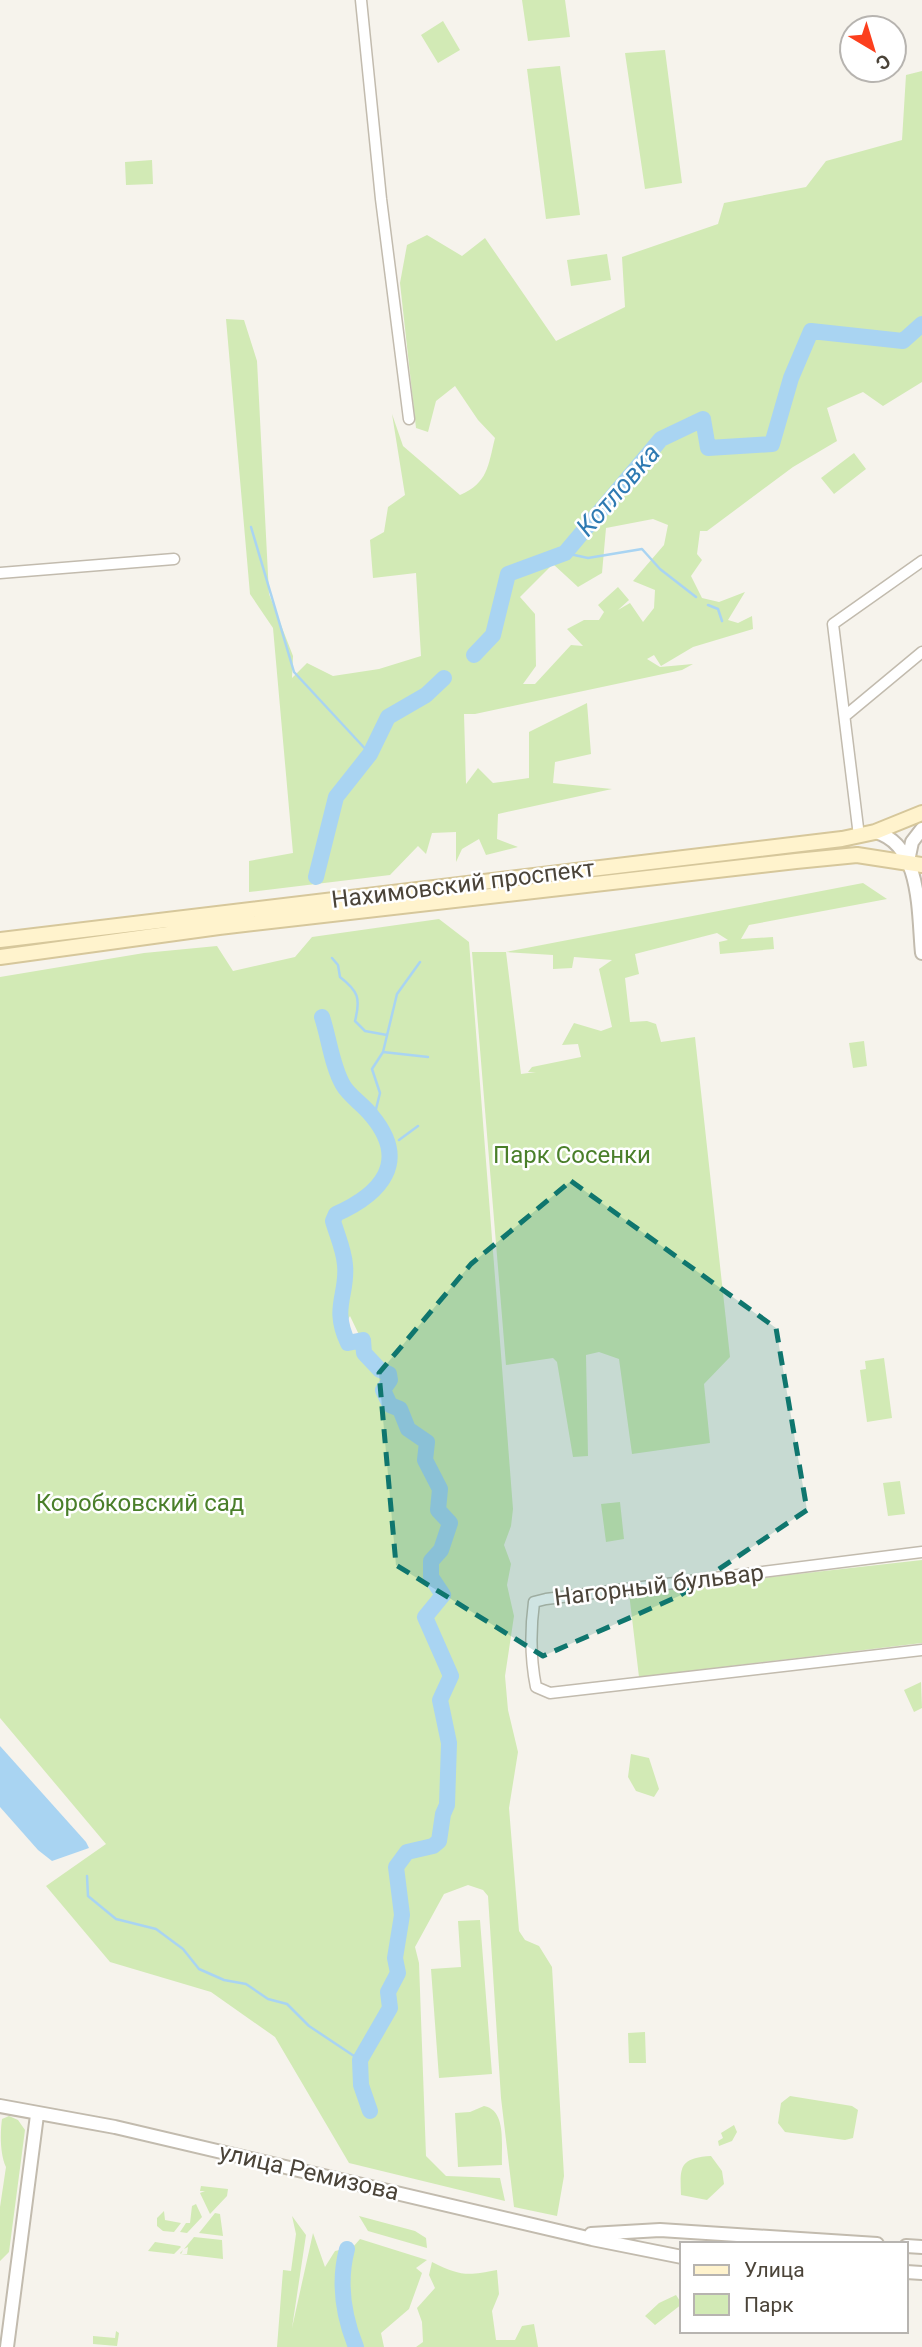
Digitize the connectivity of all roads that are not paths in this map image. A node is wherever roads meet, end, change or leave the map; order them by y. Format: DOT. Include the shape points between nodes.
graph roads {
  1 [pos="361,0"];
  2 [pos="409,419"];
  3 [pos="174,559"];
  4 [pos="922,561"];
  5 [pos="0,573"];
  6 [pos="922,652"];
  7 [pos="845,716"];
  8 [pos="922,813"];
  9 [pos="922,829"];
  10 [pos="875,832"];
  11 [pos="859,836"];
  12 [pos="871,856"];
  13 [pos="915,863"];
  14 [pos="922,877"];
  15 [pos="915,890"];
  16 [pos="0,940"];
  17 [pos="922,953"];
  18 [pos="0,957"];
  19 [pos="922,1552"];
  20 [pos="922,1650"];
  21 [pos="0,2106"];
  22 [pos="37,2115"];
  23 [pos="668,2230"];
  24 [pos="638,2231"];
  25 [pos="580,2235"];
  26 [pos="847,2242"];
  27 [pos="637,2248"];
  28 [pos="666,2255"];
  29 [pos="680,2257"];
  30 [pos="7,2347"];
  1 -- 2 [label="street"];
  3 -- 5 [label="street"];
  4 -- 7 [label="street" via="833,624"];
  6 -- 7 [label="street"];
  7 -- 11 [label="street"];
  8 -- 10 [label="main road, Нахимовский проспект"];
  9 -- 13 [label="street" via="912,842"];
  10 -- 11 [label="main road, Нахимовский проспект"];
  10 -- 13 [label="street" via="894,840"];
  11 -- 16 [label="main road, Нахимовский проспект"];
  12 -- 13 [label="main road, Нахимовский проспект"];
  12 -- 15 [label="street" via="904,865"];
  12 -- 18 [label="main road, Нахимовский проспект" via="219,927"];
  13 -- 15 [label="street"];
  14 -- 15 [label="street"];
  15 -- 17 [label="street"];
  19 -- 20 [label="street, Нагорный бульвар" via="545,1599 534,1602 530,1657 537,1687 550,1693"];
  21 -- 22 [label="street, улица Ремизова"];
  22 -- 25 [label="street, улица Ремизова" via="115,2127"];
  22 -- 30 [label="street"];
  23 -- 24 [label="street, улица Ремизова"];
  23 -- 26 [label="street, улица Ремизова"];
  23 -- 28 [label="street" via="655,2242"];
  24 -- 25 [label="street, улица Ремизова"];
  24 -- 27 [label="street" via="646,2240"];
  25 -- 27 [label="street, улица Ремизова"];
  27 -- 28 [label="street, улица Ремизова"];
  28 -- 29 [label="street, улица Ремизова"];
}
